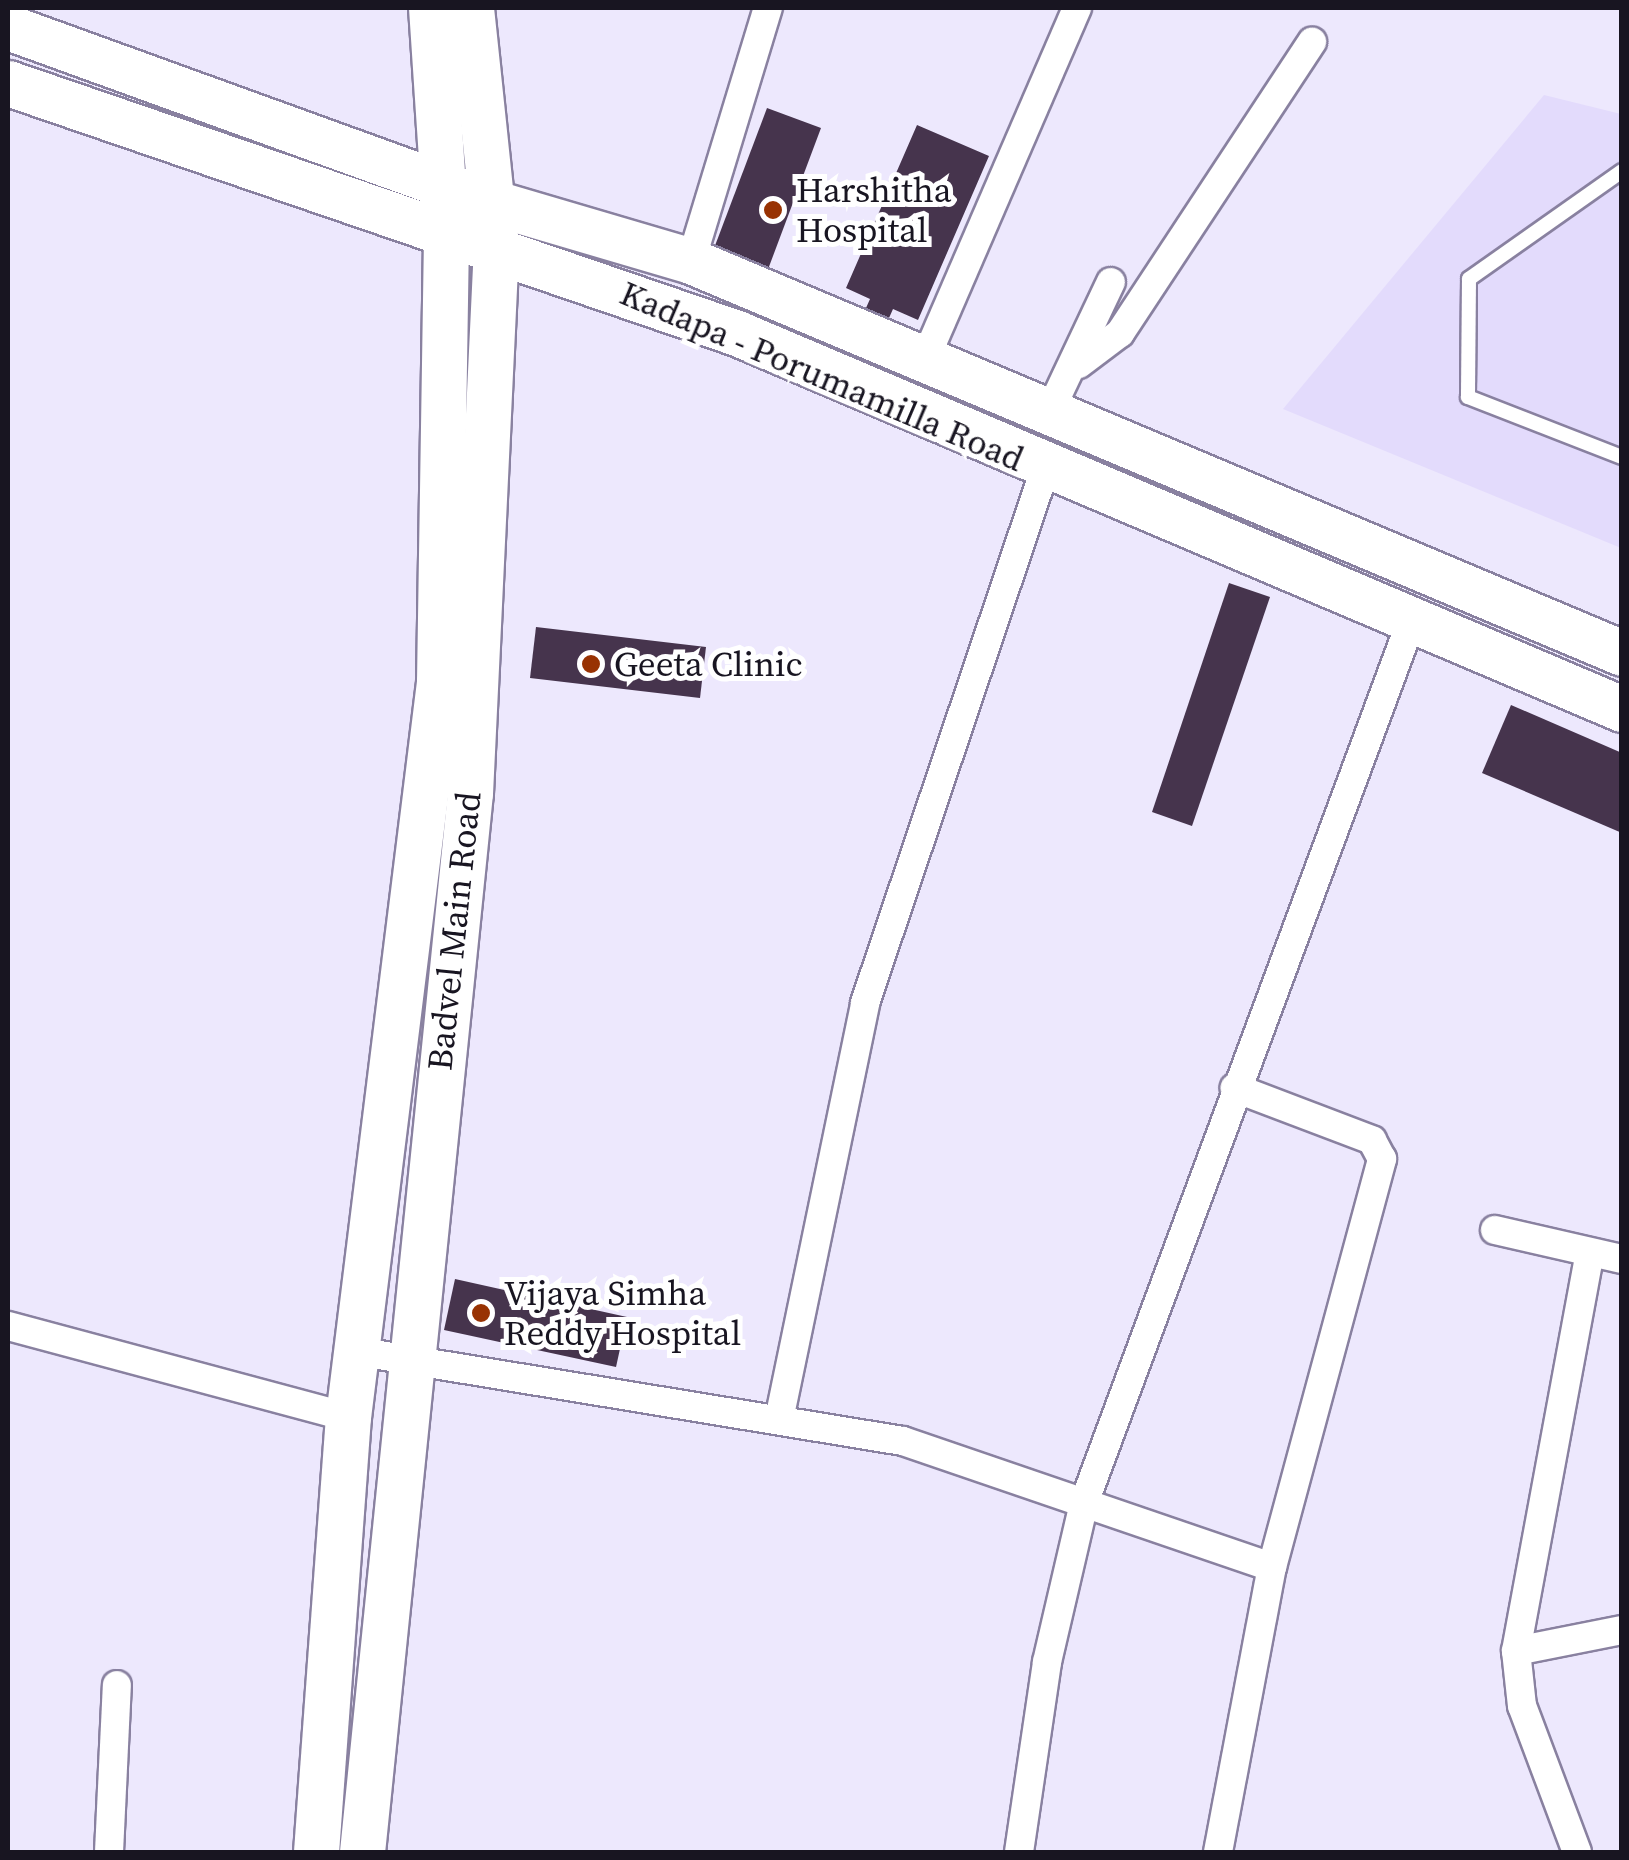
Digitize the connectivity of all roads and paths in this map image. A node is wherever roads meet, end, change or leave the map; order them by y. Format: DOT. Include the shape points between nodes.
graph roads {
  1 [pos="431,8"];
  2 [pos="471,8"];
  3 [pos="768,8"];
  4 [pos="1077,8"];
  5 [pos="8,28"];
  6 [pos="1312,42"];
  7 [pos="8,84"];
  8 [pos="1622,172"];
  9 [pos="442,182"];
  10 [pos="491,202"];
  11 [pos="446,233"];
  12 [pos="496,246"];
  13 [pos="691,261"];
  14 [pos="1111,282"];
  15 [pos="923,364"];
  16 [pos="1079,364"];
  17 [pos="1048,416"];
  18 [pos="1622,457"];
  19 [pos="1045,469"];
  20 [pos="1411,622"];
  21 [pos="1622,653"];
  22 [pos="1622,708"];
  23 [pos="1235,1088"];
  24 [pos="1495,1230"];
  25 [pos="1590,1253"];
  26 [pos="1622,1259"];
  27 [pos="8,1326"];
  28 [pos="356,1350"];
  29 [pos="407,1361"];
  30 [pos="780,1415"];
  31 [pos="348,1417"];
  32 [pos="1084,1503"];
  33 [pos="1272,1567"];
  34 [pos="1622,1630"];
  35 [pos="1516,1651"];
  36 [pos="117,1685"];
  37 [pos="109,1852"];
  38 [pos="316,1852"];
  39 [pos="362,1852"];
  40 [pos="1019,1852"];
  41 [pos="1218,1852"];
  42 [pos="1577,1852"];
  1 -- 9 [label="main road, Badvel Main Road"];
  2 -- 10 [label="main road, Badvel Main Road"];
  3 -- 13 [label="street"];
  4 -- 15 [label="street"];
  5 -- 9 [label="main road"];
  6 -- 16 [label="street" via="1120,332"];
  7 -- 11 [label="main road, Kadapa - Porumamilla Road"];
  8 -- 18 [label="lane" via="1469,279 1468,397"];
  9 -- 10 [label="main road"];
  9 -- 11 [label="main road, Badvel Main Road"];
  10 -- 12 [label="main road, Badvel Main Road"];
  10 -- 13 [label="main road"];
  11 -- 12 [label="main road, Kadapa - Porumamilla Road"];
  11 -- 28 [label="main road, Badvel Main Road" via="439,682"];
  12 -- 19 [label="main road, Kadapa - Porumamilla Road" via="737,332"];
  12 -- 29 [label="main road, Badvel Main Road" via="470,793"];
  13 -- 15 [label="main road"];
  14 -- 16 [label="street"];
  15 -- 17 [label="main road"];
  16 -- 17 [label="street"];
  17 -- 21 [label="main road"];
  19 -- 20 [label="main road, Kadapa - Porumamilla Road"];
  19 -- 30 [label="street" via="865,1004"];
  20 -- 22 [label="main road, Kadapa - Porumamilla Road"];
  20 -- 23 [label="street"];
  23 -- 32 [label="street"];
  23 -- 33 [label="street" via="1372,1140 1382,1159"];
  24 -- 25 [label="street"];
  25 -- 26 [label="street"];
  25 -- 35 [label="street"];
  27 -- 31 [label="street"];
  28 -- 29 [label="street"];
  28 -- 31 [label="main road, Badvel Main Road"];
  29 -- 30 [label="street"];
  29 -- 39 [label="main road, Badvel Main Road"];
  30 -- 32 [label="street" via="903,1441"];
  31 -- 38 [label="main road, Badvel Main Road"];
  32 -- 33 [label="street"];
  32 -- 40 [label="street" via="1047,1662"];
  33 -- 41 [label="street"];
  34 -- 35 [label="street"];
  35 -- 42 [label="street" via="1522,1706"];
  36 -- 37 [label="street"];
}
